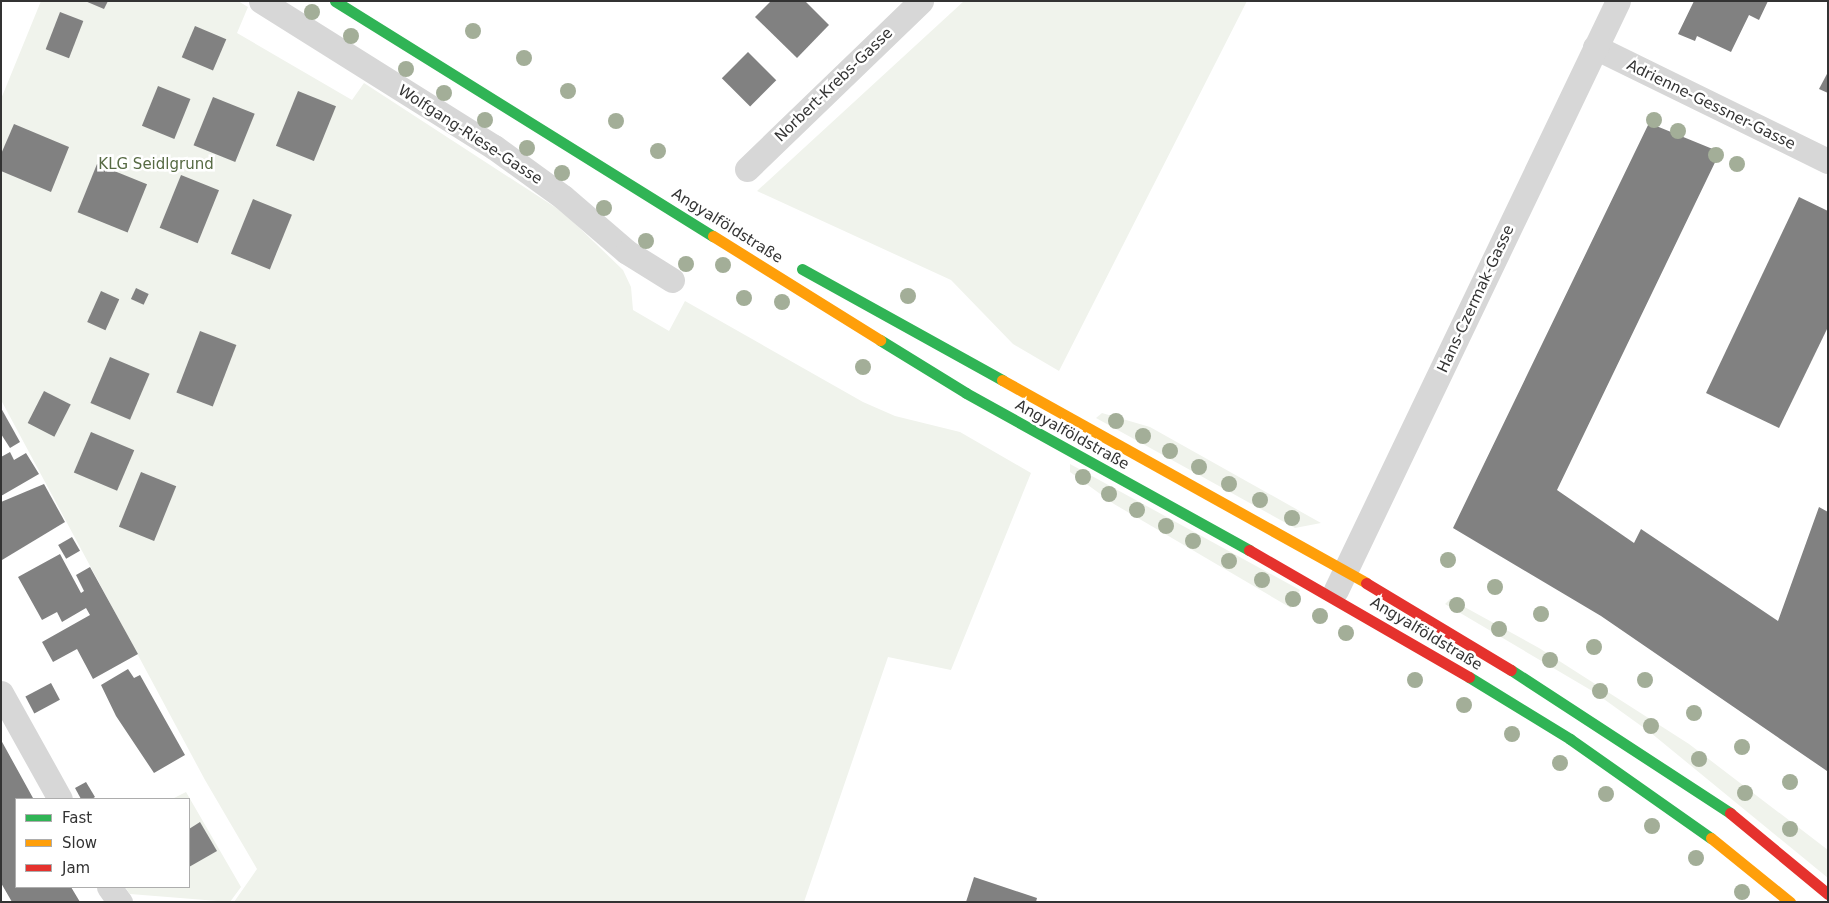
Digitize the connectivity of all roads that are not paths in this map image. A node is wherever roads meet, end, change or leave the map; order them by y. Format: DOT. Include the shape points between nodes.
graph roads {
  1 [pos="261,1"];
  2 [pos="335,1"];
  3 [pos="921,1"];
  4 [pos="1618,1"];
  5 [pos="1596,47"];
  6 [pos="1828,161"];
  7 [pos="747,169"];
  8 [pos="790,262"];
  9 [pos="672,280"];
  10 [pos="1344,572"];
  11 [pos="1332,596"];
  12 [pos="1,693"];
  13 [pos="59,798"];
  14 [pos="110,888"];
  15 [pos="1828,894"];
  16 [pos="120,902"];
  17 [pos="1790,902"];
  1 -- 9 [label="street, Wolfgang-Riese-Gasse" via="494,147 563,197 626,252"];
  2 -- 11 [label="main road, Angyalföldstraße" via="966,393"];
  3 -- 7 [label="street, Norbert-Krebs-Gasse"];
  4 -- 5 [label="street, Hans-Czermak-Gasse"];
  5 -- 6 [label="street, Adrienne-Gessner-Gasse"];
  5 -- 10 [label="street, Hans-Czermak-Gasse"];
  8 -- 10 [label="main road, Angyalföldstraße"];
  10 -- 11 [label="street, Hans-Czermak-Gasse"];
  10 -- 15 [label="main road, Angyalföldstraße" via="1586,715 1715,800"];
  11 -- 17 [label="main road, Angyalföldstraße" via="1570,740 1702,831"];
  12 -- 13 [label="street"];
  14 -- 16 [label="street"];
}
